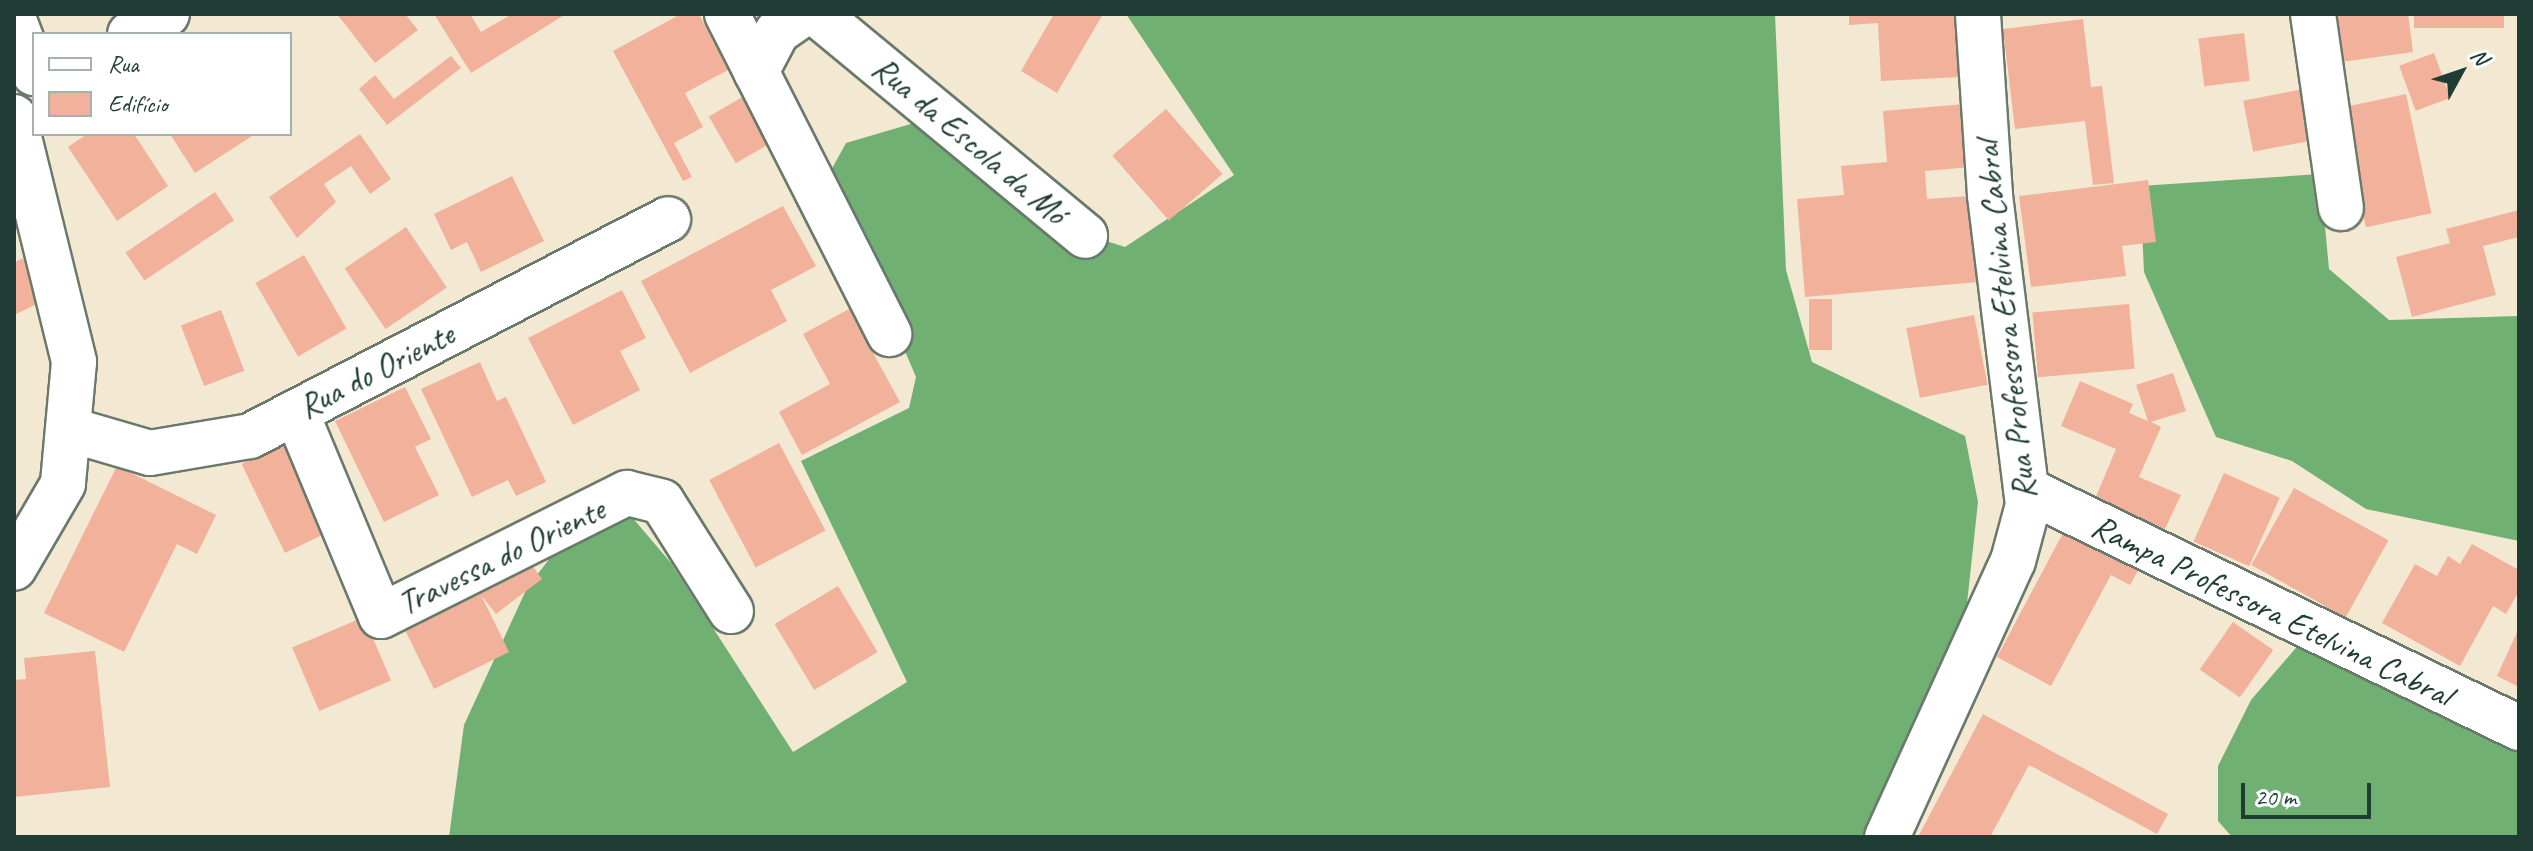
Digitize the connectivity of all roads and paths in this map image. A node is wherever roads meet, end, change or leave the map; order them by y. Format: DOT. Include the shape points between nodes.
graph roads {
  1 [pos="167,14"];
  2 [pos="727,14"];
  3 [pos="803,14"];
  4 [pos="817,14"];
  5 [pos="1978,14"];
  6 [pos="2313,14"];
  7 [pos="14,20"];
  8 [pos="134,32"];
  9 [pos="32,68"];
  10 [pos="756,72"];
  11 [pos="32,85"];
  12 [pos="14,94"];
  13 [pos="14,117"];
  14 [pos="2341,208"];
  15 [pos="668,219"];
  16 [pos="1085,236"];
  17 [pos="889,334"];
  18 [pos="296,412"];
  19 [pos="68,429"];
  20 [pos="2027,490"];
  21 [pos="14,568"];
  22 [pos="731,611"];
  23 [pos="2519,728"];
  24 [pos="1887,837"];
  1 -- 8 [label="street"];
  2 -- 10 [label="street"];
  3 -- 10 [label="street" via="777,32"];
  4 -- 16 [label="street, Rua da Escola da Mó"];
  5 -- 20 [label="street, Rua Professora Etelvina Cabral" via="1990,195"];
  6 -- 14 [label="street"];
  7 -- 9 [label="street"];
  10 -- 17 [label="street"];
  11 -- 12 [label="street"];
  13 -- 19 [label="street" via="74,362"];
  15 -- 18 [label="street, Rua do Oriente"];
  18 -- 19 [label="street, Rua do Oriente" via="250,436 150,453"];
  18 -- 22 [label="street, Travessa do Oriente" via="381,616 627,493 662,502"];
  19 -- 21 [label="street" via="63,484"];
  20 -- 23 [label="street, Rampa Professora Etelvina Cabral"];
  20 -- 24 [label="street, Rua Professora Etelvina Cabral" via="2013,561"];
}
